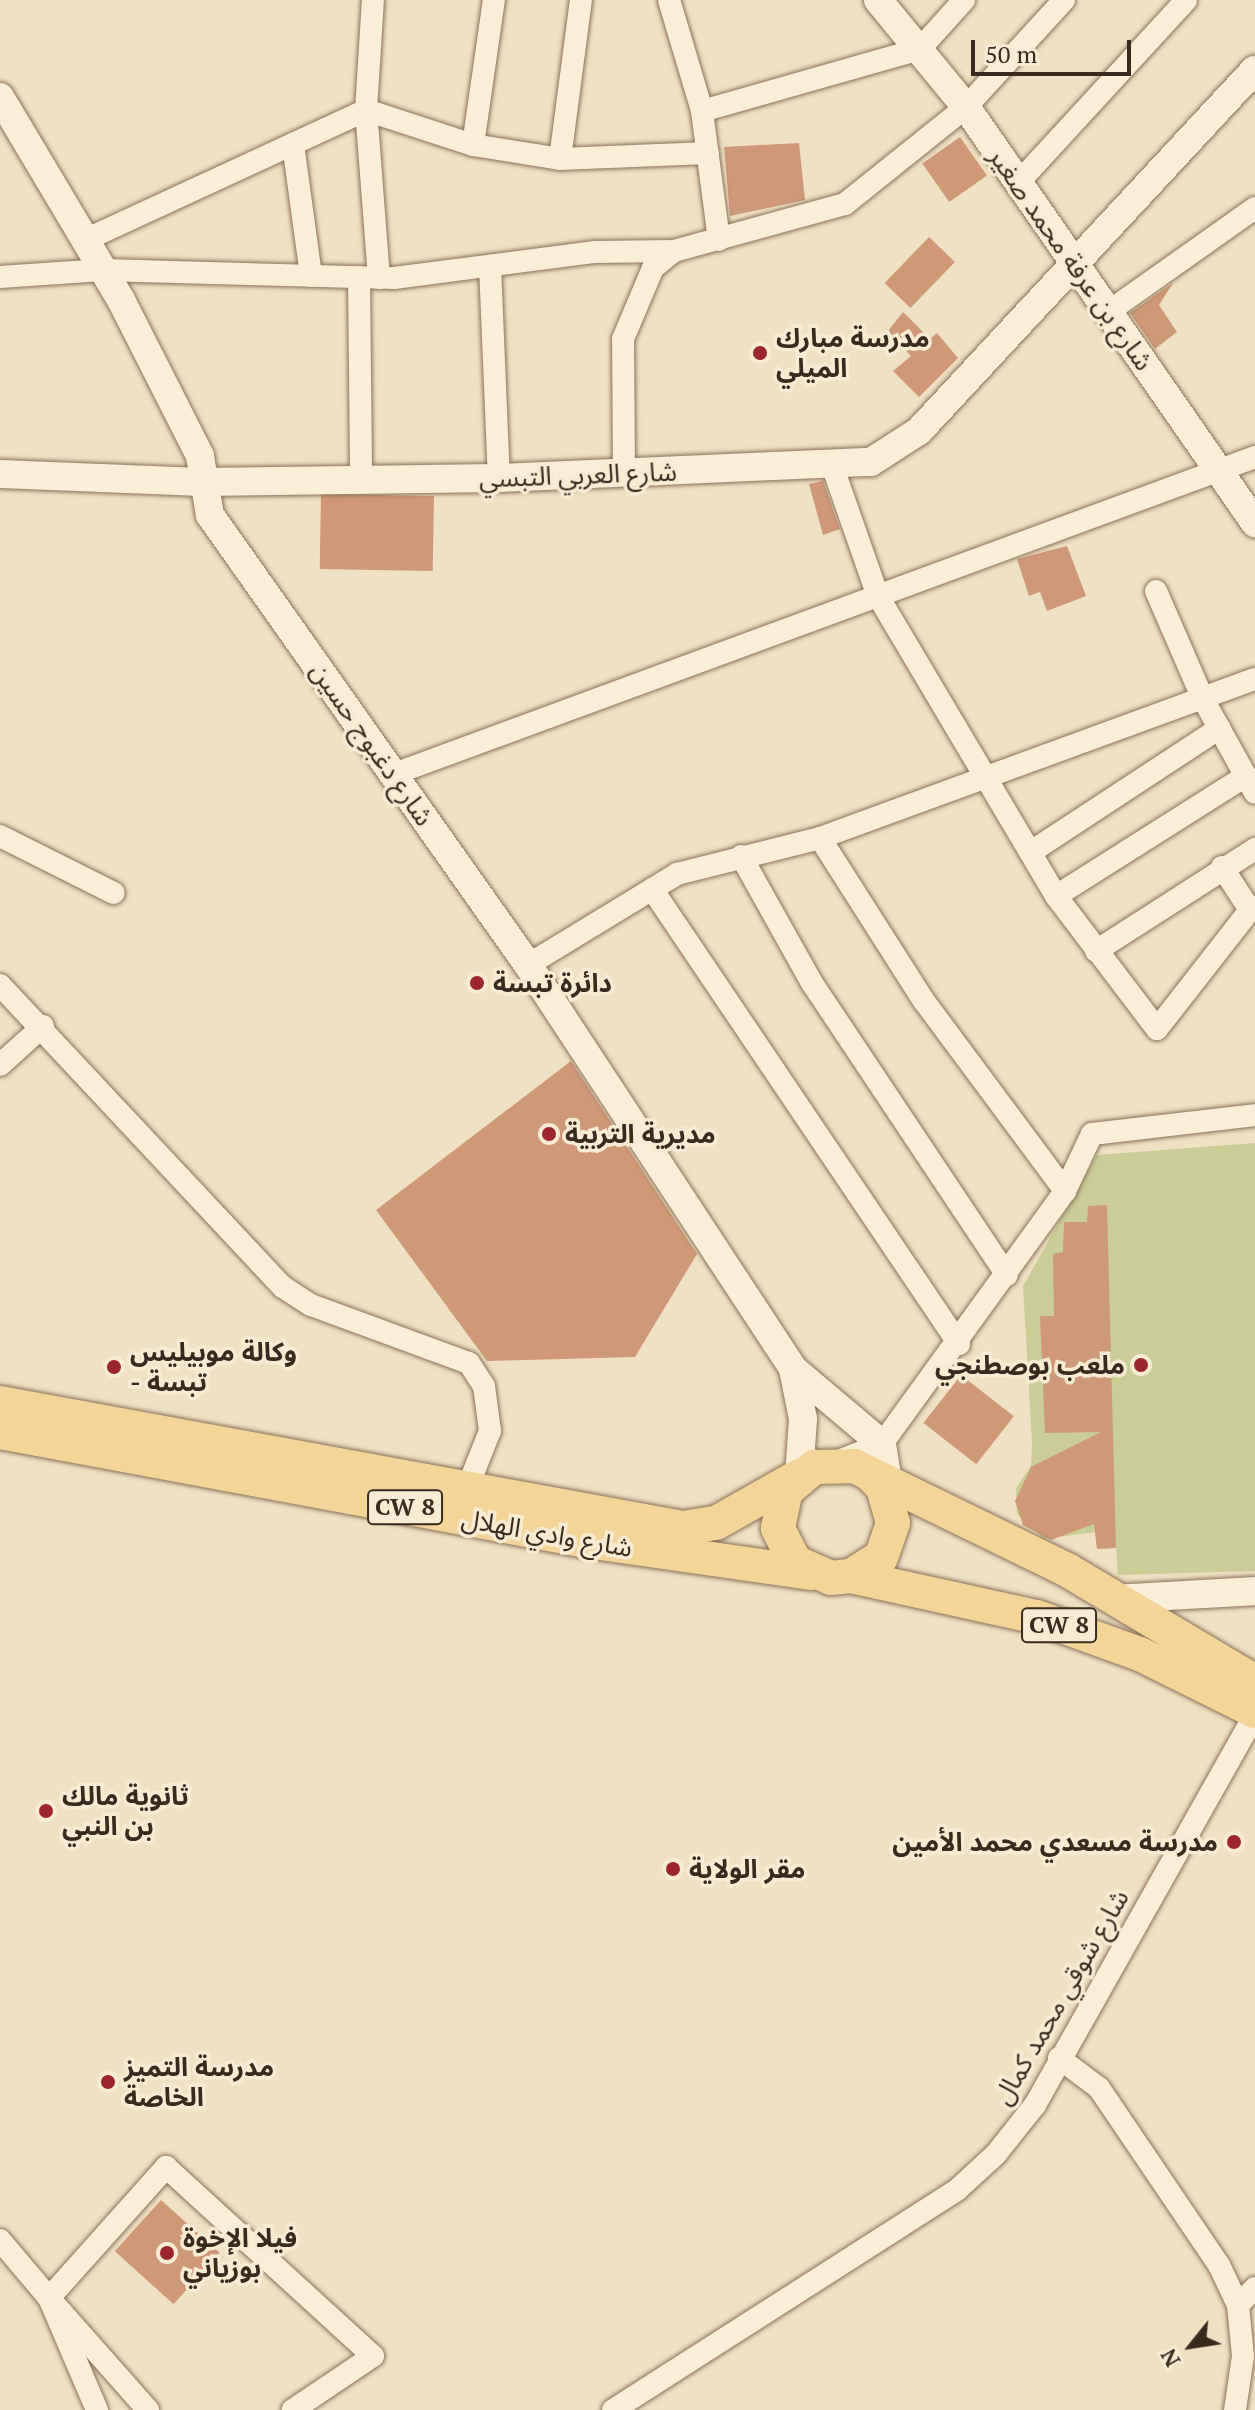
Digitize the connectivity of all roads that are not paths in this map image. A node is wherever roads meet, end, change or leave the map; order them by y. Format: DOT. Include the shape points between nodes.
graph roads {
  1 [pos="373,0"];
  2 [pos="494,0"];
  3 [pos="581,0"];
  4 [pos="669,0"];
  5 [pos="878,0"];
  6 [pos="964,0"];
  7 [pos="1064,0"];
  8 [pos="1186,0"];
  9 [pos="920,49"];
  10 [pos="1255,70"];
  11 [pos="0,97"];
  12 [pos="966,107"];
  13 [pos="366,110"];
  14 [pos="702,111"];
  15 [pos="293,144"];
  16 [pos="473,145"];
  17 [pos="708,153"];
  18 [pos="560,159"];
  19 [pos="1018,183"];
  20 [pos="1255,208"];
  21 [pos="85,240"];
  22 [pos="719,240"];
  23 [pos="674,251"];
  24 [pos="490,266"];
  25 [pos="1077,268"];
  26 [pos="103,270"];
  27 [pos="311,276"];
  28 [pos="0,277"];
  29 [pos="369,278"];
  30 [pos="1108,312"];
  31 [pos="1255,457"];
  32 [pos="832,465"];
  33 [pos="1217,471"];
  34 [pos="0,474"];
  35 [pos="624,474"];
  36 [pos="499,478"];
  37 [pos="361,479"];
  38 [pos="202,482"];
  39 [pos="1255,523"];
  40 [pos="1156,591"];
  41 [pos="878,596"];
  42 [pos="1255,679"];
  43 [pos="1203,699"];
  44 [pos="1220,728"];
  45 [pos="394,774"];
  46 [pos="984,774"];
  47 [pos="1250,784"];
  48 [pos="0,836"];
  49 [pos="820,838"];
  50 [pos="1255,849"];
  51 [pos="1034,850"];
  52 [pos="741,856"];
  53 [pos="1222,867"];
  54 [pos="652,889"];
  55 [pos="114,893"];
  56 [pos="1056,896"];
  57 [pos="1252,908"];
  58 [pos="1096,951"];
  59 [pos="528,965"];
  60 [pos="0,985"];
  61 [pos="43,1026"];
  62 [pos="0,1065"];
  63 [pos="1255,1115"];
  64 [pos="1065,1191"];
  65 [pos="1007,1275"];
  66 [pos="959,1344"];
  67 [pos="793,1369"];
  68 [pos="0,1403"];
  69 [pos="0,1432"];
  70 [pos="799,1476"];
  71 [pos="884,1477"];
  72 [pos="461,1502"];
  73 [pos="811,1573"];
  74 [pos="850,1576"];
  75 [pos="1255,1591"];
  76 [pos="1114,1599"];
  77 [pos="1255,1682"];
  78 [pos="1255,1712"];
  79 [pos="1059,2058"];
  80 [pos="0,2240"];
  81 [pos="1255,2288"];
  82 [pos="49,2298"];
  83 [pos="1238,2305"];
  84 [pos="1248,2342"];
  85 [pos="97,2410"];
  86 [pos="148,2410"];
  87 [pos="293,2410"];
  88 [pos="613,2410"];
  89 [pos="1235,2410"];
  1 -- 13 [label="street"];
  2 -- 16 [label="street"];
  3 -- 18 [label="street"];
  4 -- 14 [label="street"];
  5 -- 9 [label="street, شارع بن عرفة محمد صغير"];
  6 -- 9 [label="street"];
  7 -- 12 [label="street"];
  8 -- 19 [label="street"];
  9 -- 12 [label="street, شارع بن عرفة محمد صغير"];
  9 -- 14 [label="street"];
  10 -- 25 [label="street, شارع العربي التبسي"];
  11 -- 21 [label="street, شارع دغبوج حسين"];
  12 -- 19 [label="street, شارع بن عرفة محمد صغير"];
  12 -- 22 [label="street" via="845,204"];
  13 -- 15 [label="street"];
  13 -- 16 [label="street"];
  13 -- 29 [label="street"];
  14 -- 17 [label="street"];
  15 -- 21 [label="street"];
  15 -- 27 [label="street"];
  16 -- 18 [label="street"];
  17 -- 18 [label="street"];
  17 -- 22 [label="street"];
  19 -- 25 [label="street, شارع بن عرفة محمد صغير"];
  20 -- 30 [label="street"];
  21 -- 26 [label="street, شارع دغبوج حسين"];
  22 -- 23 [label="street"];
  23 -- 24 [label="street"];
  23 -- 35 [label="street" via="653,268 623,339"];
  24 -- 29 [label="street"];
  24 -- 36 [label="street"];
  25 -- 30 [label="street, شارع بن عرفة محمد صغير"];
  25 -- 32 [label="street, شارع العربي التبسي" via="919,431 871,462"];
  26 -- 27 [label="street"];
  26 -- 28 [label="street"];
  26 -- 38 [label="street, شارع دغبوج حسين" via="200,456"];
  27 -- 29 [label="street"];
  29 -- 37 [label="street"];
  30 -- 33 [label="street, شارع بن عرفة محمد صغير"];
  31 -- 33 [label="street"];
  32 -- 35 [label="street, شارع العربي التبسي"];
  32 -- 41 [label="street"];
  33 -- 39 [label="street, شارع بن عرفة محمد صغير"];
  33 -- 41 [label="street"];
  34 -- 38 [label="street, شارع العربي التبسي"];
  35 -- 36 [label="street, شارع العربي التبسي"];
  36 -- 37 [label="street, شارع العربي التبسي"];
  37 -- 38 [label="street, شارع العربي التبسي"];
  38 -- 45 [label="street, شارع دغبوج حسين" via="210,515"];
  40 -- 43 [label="street"];
  41 -- 45 [label="street"];
  41 -- 46 [label="street"];
  42 -- 43 [label="street"];
  43 -- 44 [label="street"];
  43 -- 46 [label="street"];
  44 -- 47 [label="street"];
  44 -- 51 [label="street"];
  45 -- 59 [label="street, شارع دغبوج حسين"];
  46 -- 49 [label="street"];
  46 -- 51 [label="street"];
  47 -- 56 [label="street"];
  48 -- 55 [label="street"];
  49 -- 52 [label="street"];
  49 -- 64 [label="street" via="924,1001"];
  50 -- 53 [label="street"];
  51 -- 56 [label="street"];
  52 -- 54 [label="street" via="677,874"];
  52 -- 65 [label="street" via="812,983"];
  53 -- 57 [label="street"];
  53 -- 58 [label="street"];
  54 -- 59 [label="street"];
  54 -- 66 [label="street"];
  56 -- 58 [label="street"];
  57 -- 58 [label="street" via="1157,1029"];
  59 -- 67 [label="street, شارع دغبوج حسين"];
  60 -- 61 [label="street"];
  61 -- 62 [label="street"];
  61 -- 72 [label="street" via="283,1287 324,1310 469,1363 484,1386 490,1420"];
  63 -- 64 [label="street" via="1092,1134"];
  64 -- 65 [label="street"];
  65 -- 66 [label="street"];
  66 -- 71 [label="street"];
  67 -- 70 [label="street" via="803,1419"];
  67 -- 71 [label="street"];
  68 -- 72 [label="main road, شارع وادي الهلال / CW 8"];
  69 -- 72 [label="main road, شارع وادي الهلال / CW 8"];
  70 -- 71 [label="main road" via="835,1463"];
  70 -- 72 [label="main road, شارع وادي الهلال / CW 8" via="716,1523 683,1528"];
  70 -- 73 [label="main road" via="779,1509 778,1528 784,1546"];
  71 -- 74 [label="main road" via="893,1523 881,1557"];
  71 -- 76 [label="main road, CW 8"];
  72 -- 73 [label="main road, شارع وادي الهلال / CW 8"];
  73 -- 74 [label="main road"];
  74 -- 78 [label="main road, CW 8" via="1037,1617 1140,1654"];
  75 -- 76 [label="street"];
  76 -- 77 [label="main road, CW 8"];
  78 -- 79 [label="street, شارع شوقي محمد كمال"];
  79 -- 83 [label="street" via="1099,2088 1157,2166"];
  79 -- 88 [label="street, شارع شوقي محمد كمال" via="1035,2105 957,2190"];
  80 -- 82 [label="street"];
  81 -- 83 [label="street"];
  82 -- 85 [label="street"];
  82 -- 86 [label="street"];
  82 -- 87 [label="street" via="169,2167 373,2356"];
  83 -- 84 [label="street"];
  84 -- 89 [label="street"];
}
